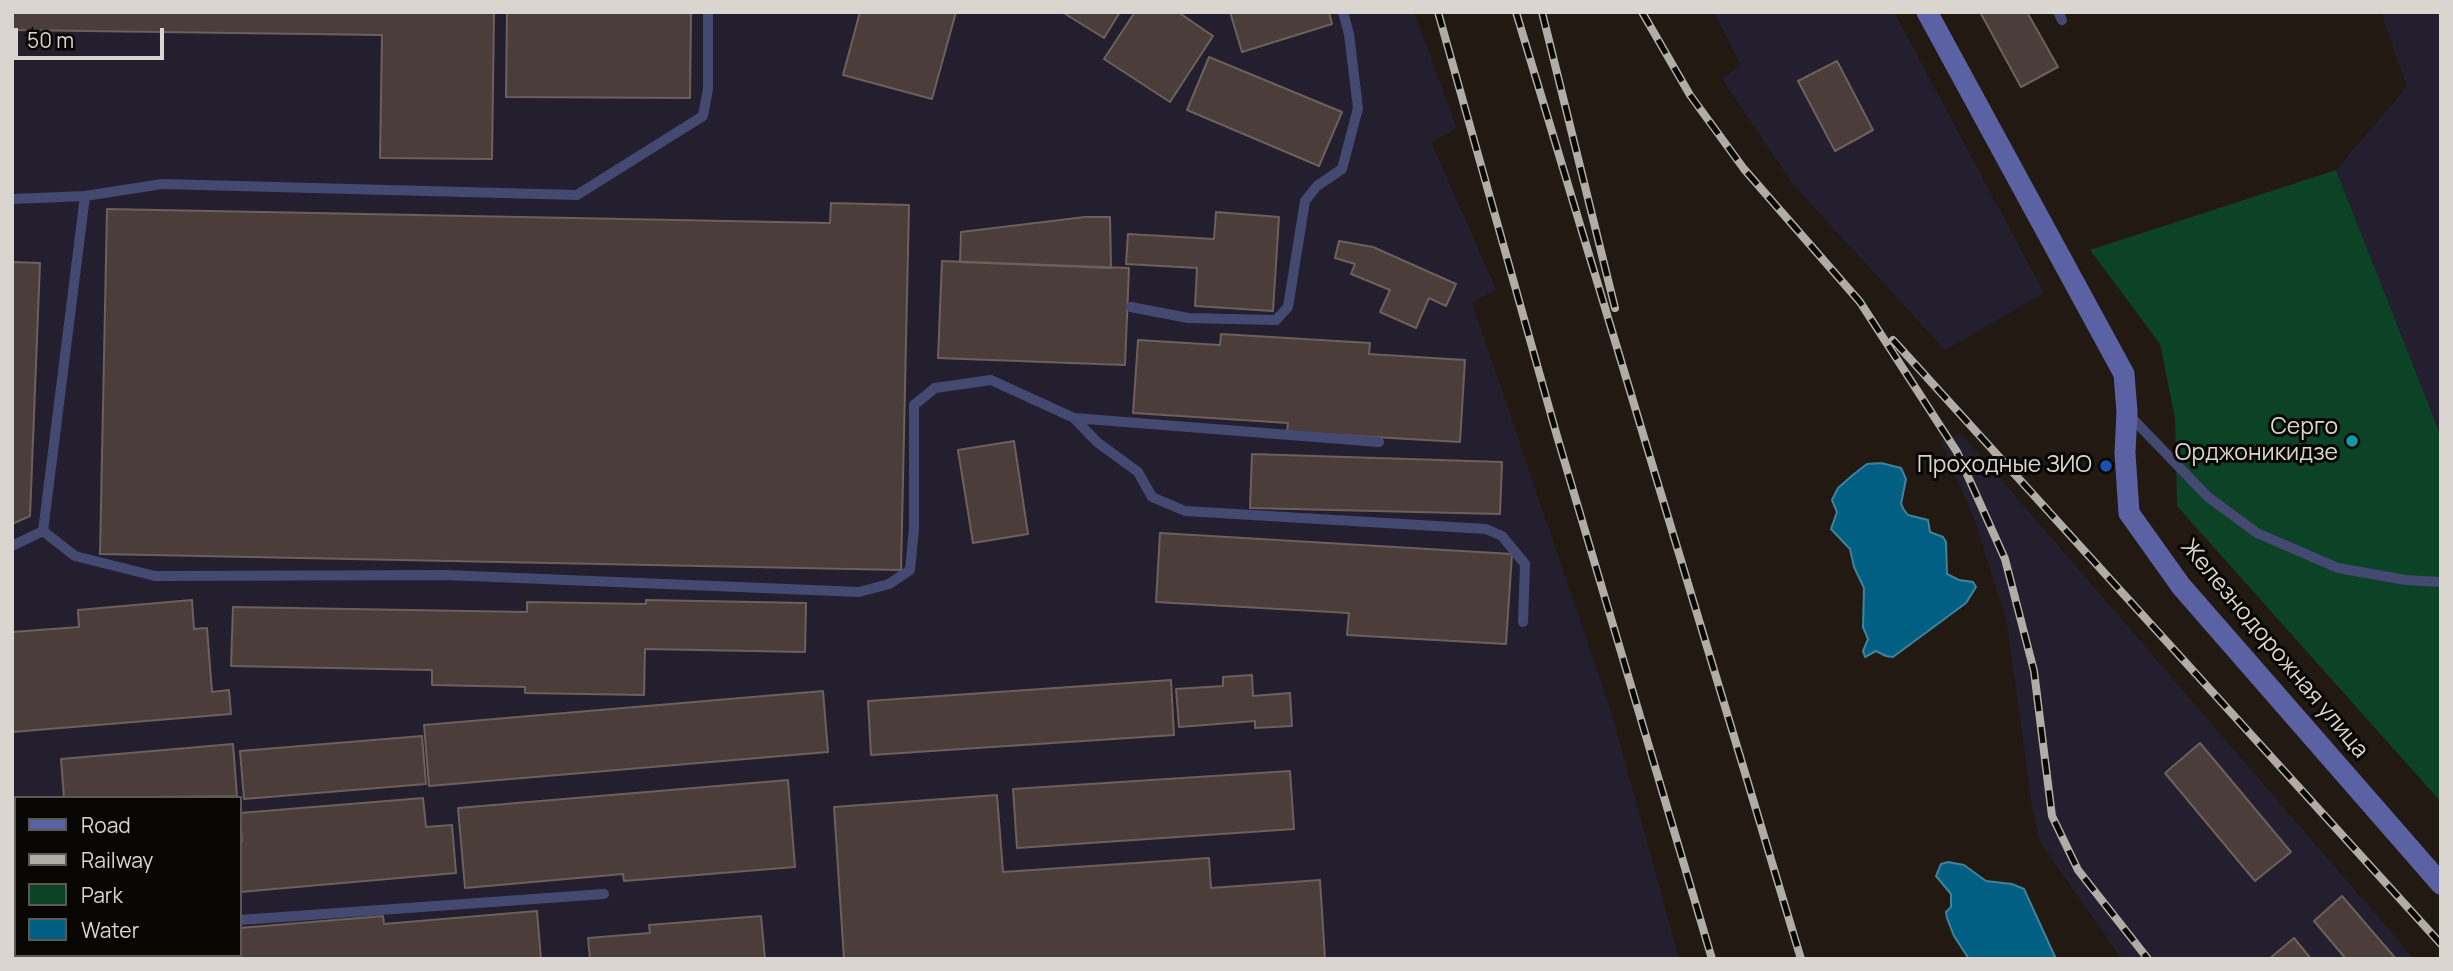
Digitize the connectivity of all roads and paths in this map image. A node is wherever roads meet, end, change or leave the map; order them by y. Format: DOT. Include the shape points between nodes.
graph roads {
  1 [pos="708,12"];
  2 [pos="1343,12"];
  3 [pos="1927,12"];
  4 [pos="85,196"];
  5 [pos="12,199"];
  6 [pos="1131,307"];
  7 [pos="2127,412"];
  8 [pos="1074,418"];
  9 [pos="1379,442"];
  10 [pos="43,531"];
  11 [pos="12,546"];
  12 [pos="2441,582"];
  13 [pos="1523,622"];
  14 [pos="2441,884"];
  15 [pos="604,894"];
  16 [pos="242,919"];
  1 -- 4 [label="lane" via="708,89 703,117 578,195 162,184"];
  2 -- 6 [label="lane" via="1358,108 1342,170 1317,186 1305,201 1288,306 1276,320 1188,318"];
  3 -- 7 [label="street, Железнодорожная улица" via="2124,374"];
  4 -- 5 [label="lane"];
  4 -- 10 [label="lane"];
  7 -- 12 [label="lane" via="2208,497 2257,533 2338,568"];
  7 -- 14 [label="street, Железнодорожная улица" via="2129,513 2181,586"];
  8 -- 9 [label="lane"];
  8 -- 10 [label="lane" via="991,380 935,388 914,405 910,570 889,584 859,592 446,575 155,576 75,556"];
  8 -- 13 [label="lane" via="1097,442 1138,472 1152,498 1185,511 1486,529 1502,536 1525,564"];
  10 -- 11 [label="lane"];
  15 -- 16 [label="lane"];
}
